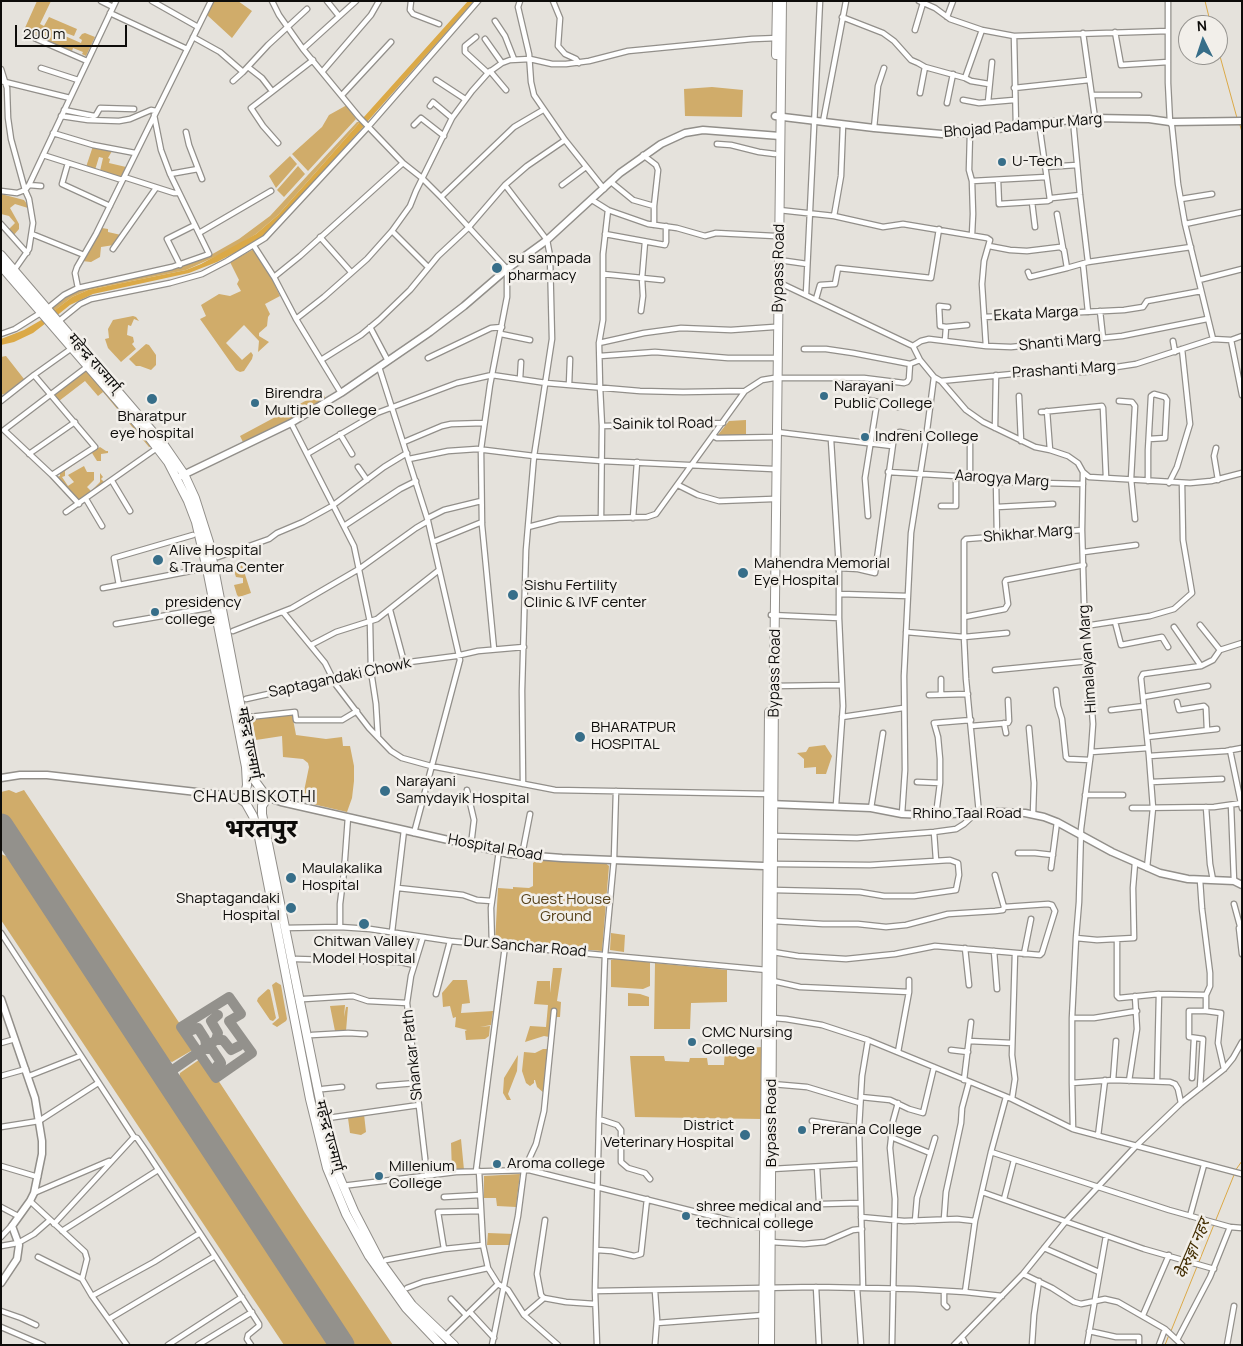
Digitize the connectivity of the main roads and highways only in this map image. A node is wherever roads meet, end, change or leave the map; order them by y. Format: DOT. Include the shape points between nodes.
graph roads {
  1 [pos="777,1"];
  2 [pos="782,1"];
  3 [pos="779,38"];
  4 [pos="778,136"];
  5 [pos="1,254"];
  6 [pos="1,266"];
  7 [pos="46,311"];
  8 [pos="56,322"];
  9 [pos="776,378"];
  10 [pos="776,435"];
  11 [pos="181,476"];
  12 [pos="774,547"];
  13 [pos="773,615"];
  14 [pos="246,791"];
  15 [pos="263,791"];
  16 [pos="771,794"];
  17 [pos="246,805"];
  18 [pos="263,805"];
  19 [pos="771,865"];
  20 [pos="769,1084"];
  21 [pos="339,1187"];
  22 [pos="767,1262"];
  23 [pos="767,1288"];
  24 [pos="441,1345"];
  25 [pos="454,1345"];
  26 [pos="763,1345"];
  27 [pos="770,1345"];
  1 -- 3 [label="highway, Bypass Road"];
  2 -- 3 [label="highway, Bypass Road"];
  3 -- 4 [label="highway, Bypass Road"];
  4 -- 9 [label="highway, Bypass Road"];
  4 -- 9 [label="highway, Bypass Road" via="775,154"];
  5 -- 7 [label="highway, महेन्द्र राज्मार्ग्"];
  6 -- 7 [label="highway, महेन्द्र राज्मार्ग्"];
  7 -- 8 [label="highway, महेन्द्र राज्मार्ग्"];
  8 -- 11 [label="highway, महेन्द्र राज्मार्ग्" via="107,392"];
  8 -- 11 [label="highway, महेन्द्र राज्मार्ग्" via="158,438"];
  9 -- 10 [label="highway, Bypass Road"];
  10 -- 12 [label="highway, Bypass Road"];
  10 -- 12 [label="highway, Bypass Road"];
  11 -- 14 [label="highway, महेन्द्र राज्मार्ग्" via="206,568 246,767"];
  11 -- 15 [label="highway, महेन्द्र राज्मार्ग्" via="195,498 206,531 255,781"];
  12 -- 13 [label="highway, Bypass Road"];
  13 -- 16 [label="highway, Bypass Road"];
  13 -- 16 [label="highway, Bypass Road"];
  14 -- 15 [label="highway" via="252,787"];
  14 -- 17 [label="highway, महेन्द्र राज्मार्ग्"];
  15 -- 18 [label="highway, महेन्द्र राज्मार्ग्" via="266,800"];
  16 -- 19 [label="highway, Bypass Road"];
  17 -- 18 [label="highway" via="256,809"];
  17 -- 21 [label="highway, महेन्द्र राज्मार्ग्" via="258,832 325,1160"];
  18 -- 21 [label="highway, महेन्द्र राज्मार्ग्" via="262,814 284,928 322,1119"];
  19 -- 20 [label="highway, Bypass Road" via="767,970"];
  19 -- 20 [label="highway, Bypass Road" via="773,1018"];
  20 -- 22 [label="highway, Bypass Road"];
  20 -- 22 [label="highway, Bypass Road" via="772,1169 771,1242"];
  21 -- 24 [label="highway, महेन्द्र राज्मार्ग्" via="355,1231 380,1273 406,1308"];
  21 -- 25 [label="highway, महेन्द्र राज्मार्ग्" via="391,1276 412,1304"];
  22 -- 23 [label="highway, Bypass Road"];
  23 -- 26 [label="highway, Bypass Road"];
  23 -- 27 [label="highway, Bypass Road"];
}
